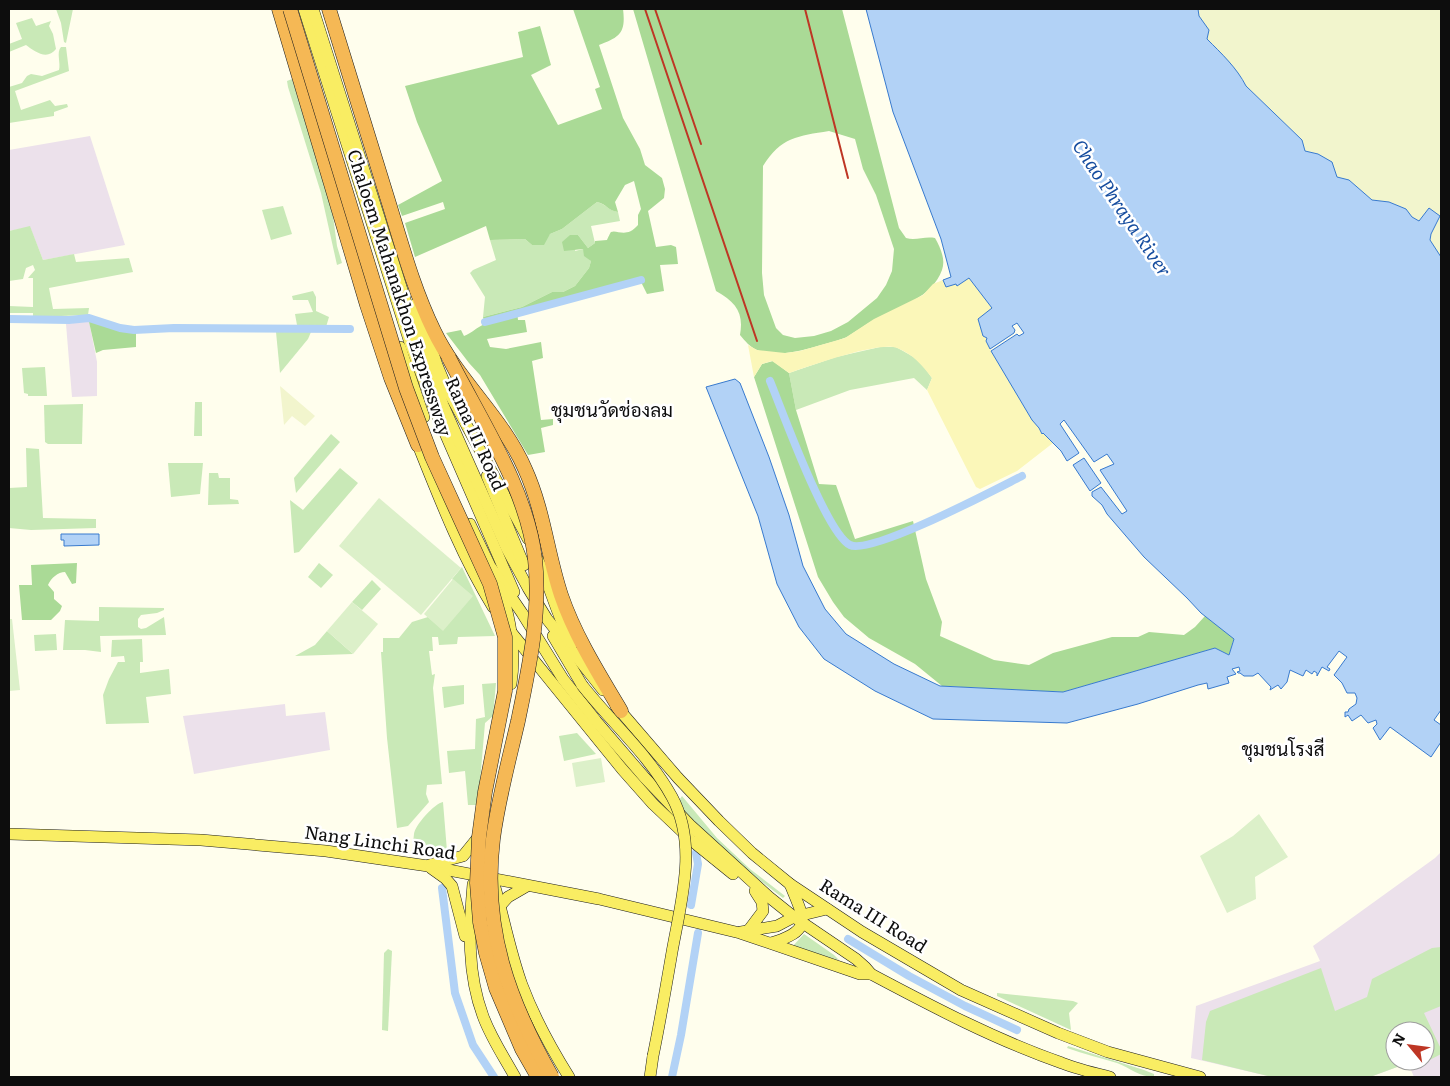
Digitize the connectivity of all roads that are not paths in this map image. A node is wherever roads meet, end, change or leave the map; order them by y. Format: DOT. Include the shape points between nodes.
graph roads {
  1 [pos="279,9"];
  2 [pos="290,9"];
  3 [pos="296,9"];
  4 [pos="304,9"];
  5 [pos="313,9"];
  6 [pos="323,9"];
  7 [pos="329,9"];
  8 [pos="449,358"];
  9 [pos="421,408"];
  10 [pos="472,437"];
  11 [pos="454,442"];
  12 [pos="418,445"];
  13 [pos="455,493"];
  14 [pos="450,520"];
  15 [pos="490,566"];
  16 [pos="538,606"];
  17 [pos="522,613"];
  18 [pos="511,634"];
  19 [pos="574,654"];
  20 [pos="563,679"];
  21 [pos="595,680"];
  22 [pos="621,712"];
  23 [pos="590,730"];
  24 [pos="678,778"];
  25 [pos="664,799"];
  26 [pos="9,834"];
  27 [pos="480,835"];
  28 [pos="428,866"];
  29 [pos="474,875"];
  30 [pos="493,880"];
  31 [pos="790,884"];
  32 [pos="527,886"];
  33 [pos="756,891"];
  34 [pos="769,897"];
  35 [pos="500,906"];
  36 [pos="826,909"];
  37 [pos="799,919"];
  38 [pos="744,932"];
  39 [pos="771,943"];
  40 [pos="469,948"];
  41 [pos="871,974"];
  42 [pos="515,1077"];
  43 [pos="538,1077"];
  44 [pos="552,1077"];
  45 [pos="569,1077"];
  46 [pos="650,1077"];
  47 [pos="1110,1077"];
  48 [pos="1200,1077"];
  1 -- 12 [label="highway" via="367,305"];
  2 -- 43 [label="highway, Chaloem Mahanakhon Expressway, bridge" via="406,388 432,457 490,584 505,637 504,691 480,828 477,883 480,922 496,988 522,1049"];
  3 -- 9 [label="main road, Rama III Road"];
  4 -- 11 [label="main road, Rama III Road" via="400,315 423,378"];
  5 -- 11 [label="main road, Rama III Road" via="420,347"];
  6 -- 10 [label="main road, Rama III Road" via="429,343 447,389"];
  7 -- 8 [label="highway, Chaloem Mahanakhon Expressway" via="408,267 426,314"];
  8 -- 22 [label="highway, bridge" via="496,420 524,467 542,512 565,606 584,648"];
  8 -- 44 [label="highway, Chaloem Mahanakhon Expressway, bridge" via="516,488 535,560 532,642 493,839 490,896 492,924 507,982"];
  9 -- 12 [label="main road, Rama III Road"];
  9 -- 13 [label="main road, Rama III Road"];
  10 -- 19 [label="main road" via="531,582"];
  10 -- 21 [label="main road, Rama III Road" via="541,565 566,632"];
  11 -- 16 [label="main road, Rama III Road"];
  11 -- 17 [label="main road, Rama III Road"];
  12 -- 14 [label="main road, Rama III Road"];
  13 -- 14 [label="main road"];
  13 -- 15 [label="main road, Rama III Road"];
  14 -- 18 [label="main road, Rama III Road" via="479,582"];
  15 -- 17 [label="main road, Rama III Road"];
  15 -- 18 [label="main road" via="503,596"];
  16 -- 19 [label="main road, Rama III Road"];
  16 -- 46 [label="main road, bridge" via="582,685 653,768 679,810 684,827 685,877"];
  17 -- 20 [label="main road, Rama III Road"];
  18 -- 23 [label="main road, Rama III Road"];
  18 -- 27 [label="main road" via="512,680"];
  19 -- 21 [label="main road, Rama III Road"];
  20 -- 23 [label="main road"];
  20 -- 25 [label="main road, Rama III Road"];
  21 -- 22 [label="main road, Rama III Road"];
  22 -- 24 [label="main road, Rama III Road"];
  23 -- 33 [label="main road, Rama III Road" via="653,804 691,840"];
  24 -- 25 [label="main road" via="674,796"];
  24 -- 31 [label="main road, Rama III Road" via="741,843"];
  25 -- 34 [label="main road, Rama III Road"];
  26 -- 28 [label="main road, Nang Linchi Road" via="213,841 326,851"];
  27 -- 28 [label="main road" via="463,856"];
  27 -- 29 [label="main road"];
  28 -- 29 [label="main road, Nang Linchi Road"];
  28 -- 40 [label="main road" via="452,886"];
  29 -- 30 [label="main road, Nang Linchi Road"];
  29 -- 40 [label="main road"];
  30 -- 32 [label="main road, Nang Linchi Road"];
  30 -- 35 [label="main road"];
  31 -- 36 [label="main road, Rama III Road"];
  31 -- 37 [label="main road"];
  32 -- 35 [label="main road"];
  32 -- 38 [label="main road, Nang Linchi Road"];
  33 -- 34 [label="main road, Rama III Road"];
  33 -- 38 [label="main road" via="763,911"];
  34 -- 37 [label="main road, Rama III Road"];
  35 -- 45 [label="main road" via="522,984 552,1049"];
  36 -- 37 [label="main road, Nang Linchi Road"];
  36 -- 48 [label="main road, Rama III Road" via="961,990 1108,1052"];
  37 -- 38 [label="main road, Nang Linchi Road"];
  37 -- 39 [label="main road, Nang Linchi Road" via="796,933"];
  37 -- 41 [label="main road, Rama III Road" via="866,967"];
  38 -- 39 [label="main road, Nang Linchi Road"];
  39 -- 41 [label="main road" via="860,974"];
  40 -- 42 [label="main road" via="475,991 483,1017"];
  41 -- 47 [label="main road, Rama III Road" via="968,1024 1037,1054"];
}
